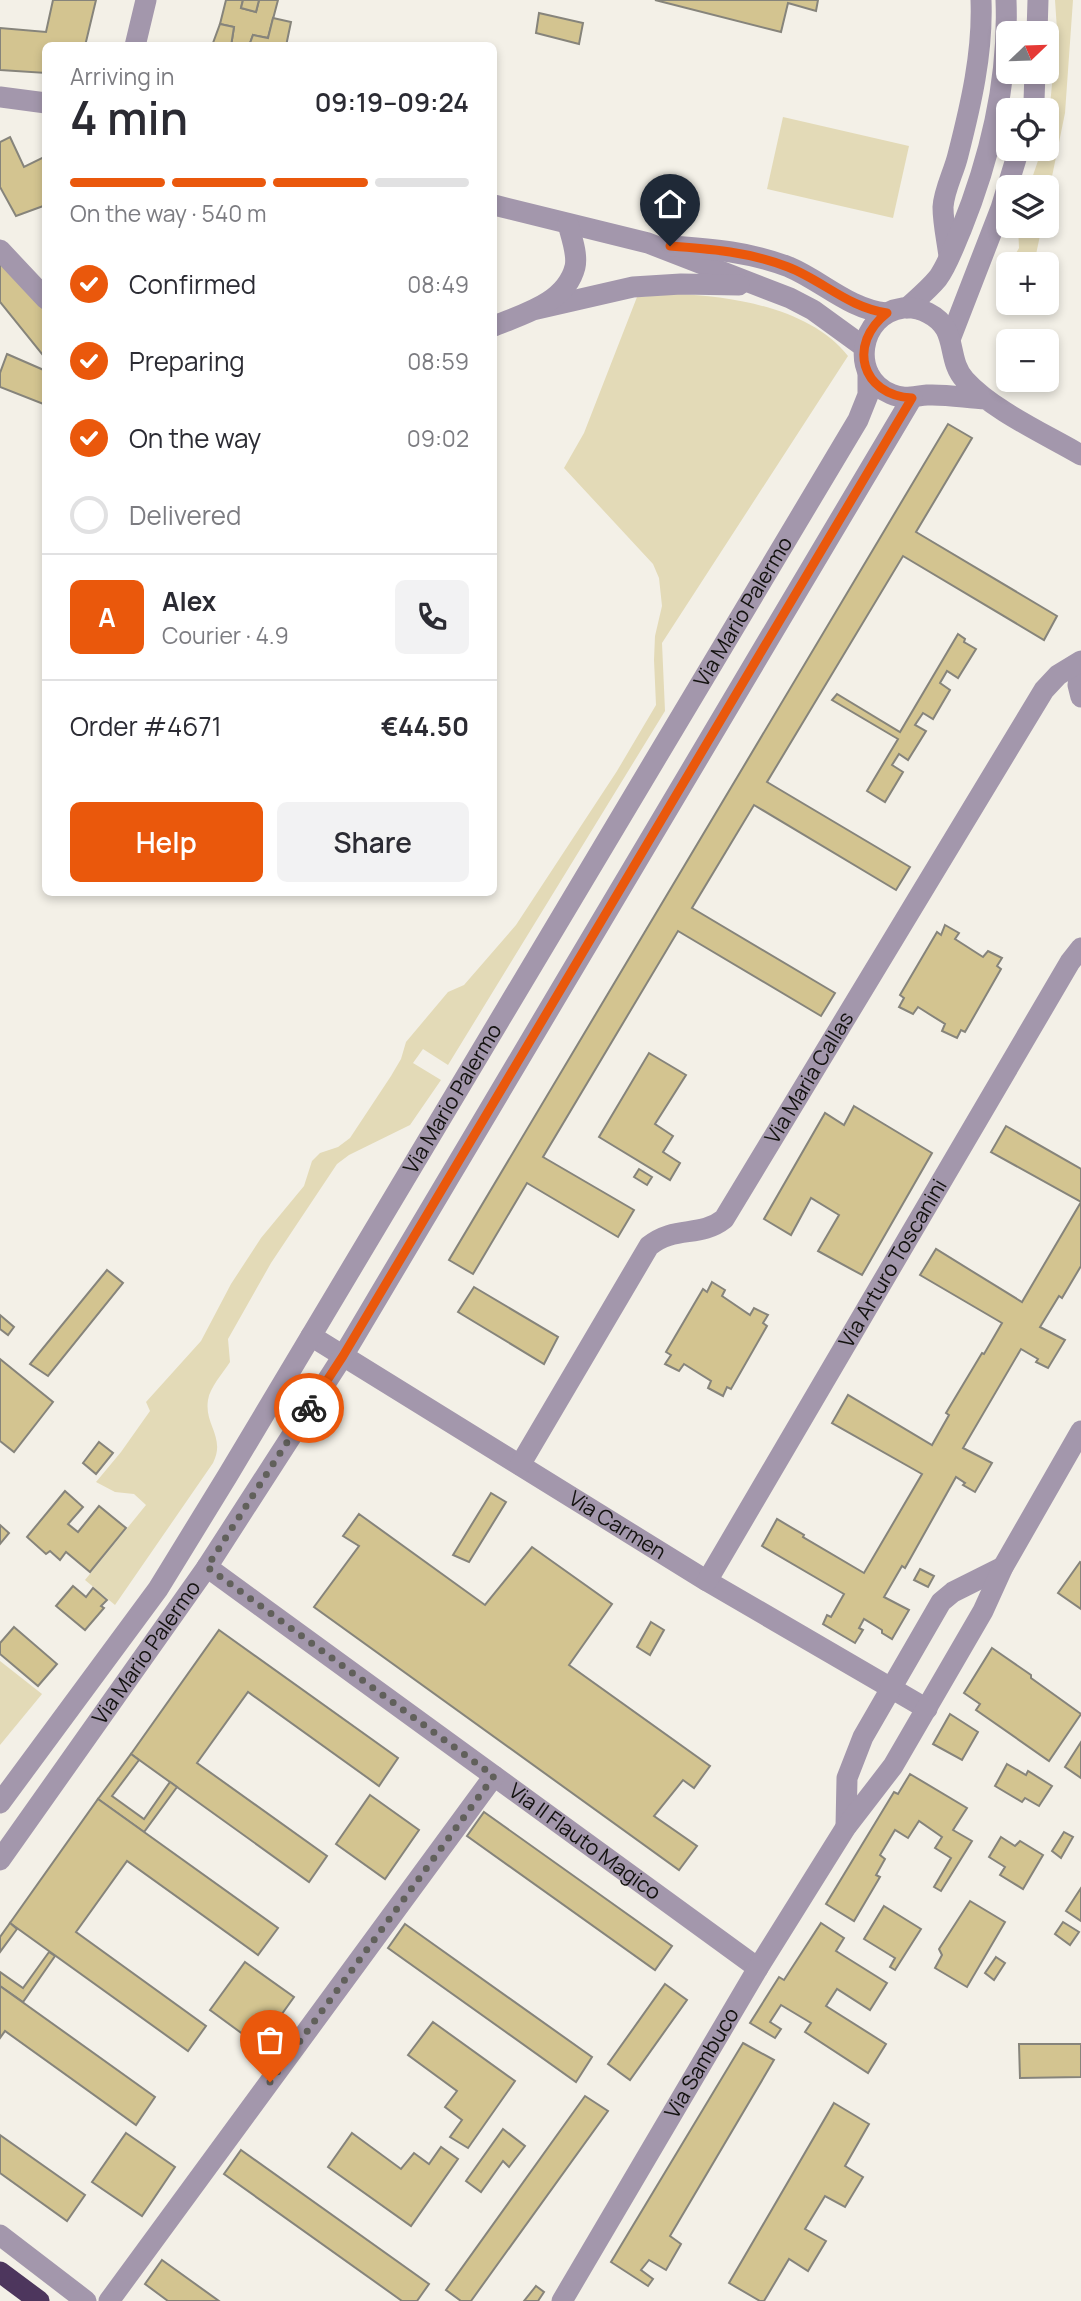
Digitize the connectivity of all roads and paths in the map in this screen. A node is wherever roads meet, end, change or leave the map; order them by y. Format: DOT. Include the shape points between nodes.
graph roads {
  1 [pos="146,0"];
  2 [pos="981,0"];
  3 [pos="1006,0"];
  4 [pos="1038,0"];
  5 [pos="1037,21"];
  6 [pos="136,42"];
  7 [pos="0,97"];
  8 [pos="42,102"];
  9 [pos="1015,161"];
  10 [pos="497,206"];
  11 [pos="568,224"];
  12 [pos="648,243"];
  13 [pos="0,250"];
  14 [pos="949,259"];
  15 [pos="754,285"];
  16 [pos="42,295"];
  17 [pos="537,309"];
  18 [pos="897,311"];
  19 [pos="497,325"];
  20 [pos="952,345"];
  21 [pos="864,347"];
  22 [pos="868,373"];
  23 [pos="918,397"];
  24 [pos="986,399"];
  25 [pos="1081,455"];
  26 [pos="1081,661"];
  27 [pos="1081,668"];
  28 [pos="1081,697"];
  29 [pos="1081,948"];
  30 [pos="311,1336"];
  31 [pos="343,1356"];
  32 [pos="1081,1431"];
  33 [pos="520,1465"];
  34 [pos="207,1567"];
  35 [pos="1003,1567"];
  36 [pos="707,1581"];
  37 [pos="892,1687"];
  38 [pos="927,1709"];
  39 [pos="494,1776"];
  40 [pos="0,1803"];
  41 [pos="846,1826"];
  42 [pos="0,1860"];
  43 [pos="758,1968"];
  44 [pos="0,2235"];
  45 [pos="0,2272"];
  46 [pos="0,2283"];
  47 [pos="24,2301"];
  48 [pos="39,2301"];
  49 [pos="86,2301"];
  50 [pos="109,2301"];
  51 [pos="562,2301"];
  1 -- 6 [label="street"];
  2 -- 14 [label="street" via="971,106 944,199"];
  3 -- 14 [label="street" via="1002,65 988,153"];
  4 -- 5 [label="street"];
  7 -- 8 [label="street"];
  9 -- 20 [label="street"];
  10 -- 11 [label="street"];
  11 -- 12 [label="street"];
  11 -- 17 [label="street" via="575,265 558,294"];
  12 -- 15 [label="street"];
  12 -- 18 [label="street" via="738,251 790,267 860,307"];
  13 -- 16 [label="street"];
  14 -- 18 [label="street" via="937,279"];
  15 -- 17 [label="street" via="633,287"];
  15 -- 21 [label="street" via="813,310"];
  17 -- 19 [label="street"];
  18 -- 20 [label="street" via="932,314 942,323"];
  18 -- 21 [label="street" via="871,328"];
  20 -- 23 [label="street" via="951,368 945,380"];
  20 -- 24 [label="street" via="954,363 963,379"];
  21 -- 22 [label="street"];
  22 -- 23 [label="street" via="886,392"];
  22 -- 30 [label="street, Via Mario Palermo" via="868,395 858,419"];
  23 -- 24 [label="street"];
  23 -- 31 [label="street, Via Mario Palermo"];
  24 -- 25 [label="street"];
  26 -- 33 [label="street, Via Maria Callas" via="1044,690 724,1219 706,1228 669,1234 649,1246"];
  27 -- 28 [label="street"];
  29 -- 36 [label="street, Via Arturo Toscanini"];
  30 -- 31 [label="street, Via Carmen"];
  30 -- 40 [label="street, Via Mario Palermo" via="158,1589"];
  31 -- 33 [label="street, Via Carmen"];
  31 -- 34 [label="street, Via Mario Palermo"];
  32 -- 35 [label="street, Via Sambuco"];
  33 -- 36 [label="street, Via Carmen"];
  34 -- 39 [label="street, Via Il Flauto Magico"];
  34 -- 42 [label="street, Via Mario Palermo"];
  35 -- 37 [label="street" via="941,1602"];
  35 -- 38 [label="street, Via Sambuco"];
  36 -- 37 [label="street, Via Carmen"];
  37 -- 38 [label="street, Via Carmen"];
  37 -- 41 [label="street" via="863,1737 847,1778"];
  38 -- 41 [label="street, Via Sambuco" via="893,1766"];
  39 -- 43 [label="street, Via Il Flauto Magico"];
  39 -- 50 [label="street"];
  41 -- 43 [label="street, Via Sambuco"];
  43 -- 51 [label="street, Via Sambuco"];
  44 -- 49 [label="street"];
  45 -- 48 [label="highway"];
  46 -- 47 [label="street"];
}
